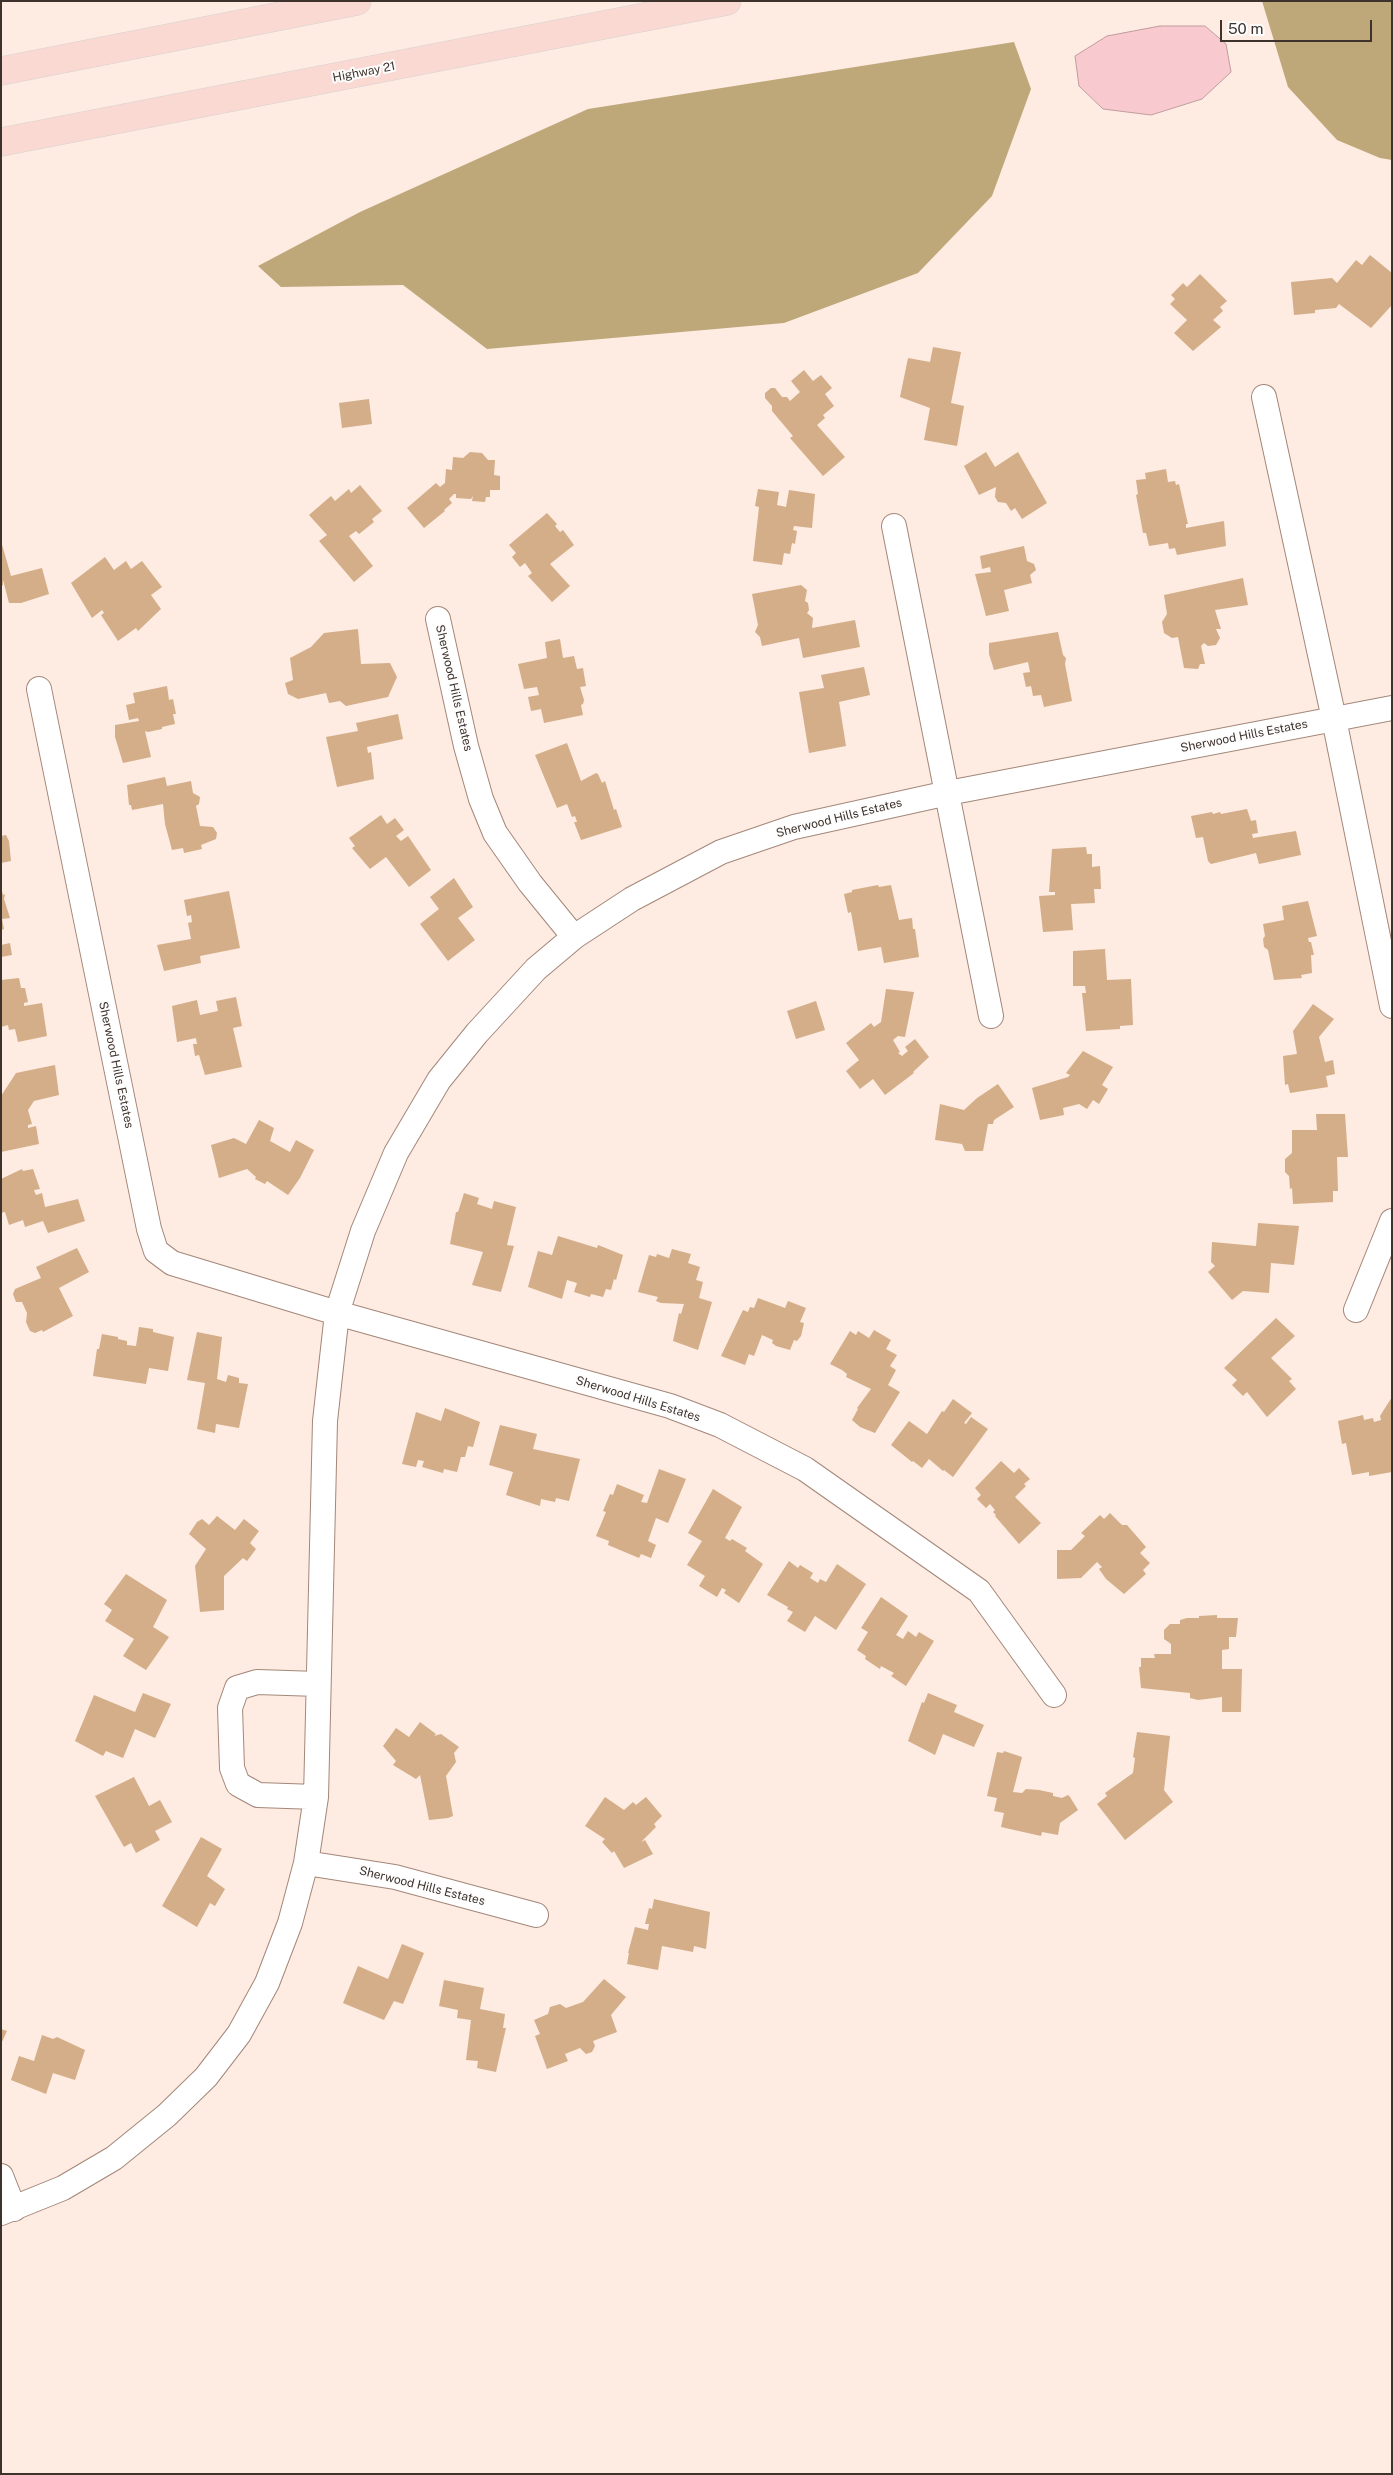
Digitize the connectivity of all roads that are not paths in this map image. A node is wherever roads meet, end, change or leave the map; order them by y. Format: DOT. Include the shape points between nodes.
graph roads {
  1 [pos="357,1"];
  2 [pos="727,1"];
  3 [pos="1,71"];
  4 [pos="1,142"];
  5 [pos="1264,397"];
  6 [pos="894,526"];
  7 [pos="438,619"];
  8 [pos="39,689"];
  9 [pos="1392,708"];
  10 [pos="1334,719"];
  11 [pos="948,793"];
  12 [pos="574,937"];
  13 [pos="1392,1006"];
  14 [pos="991,1016"];
  15 [pos="1392,1221"];
  16 [pos="1356,1310"];
  17 [pos="338,1313"];
  18 [pos="318,1684"];
  19 [pos="1054,1695"];
  20 [pos="316,1797"];
  21 [pos="306,1863"];
  22 [pos="536,1915"];
  23 [pos="1,2176"];
  24 [pos="8,2211"];
  1 -- 3 [label="main road"];
  2 -- 4 [label="main road, Highway 21"];
  5 -- 10 [label="street"];
  6 -- 11 [label="street"];
  7 -- 12 [label="street, Sherwood Hills Estates" via="466,746 481,799 495,833"];
  8 -- 17 [label="street, Sherwood Hills Estates" via="156,1251 172,1263"];
  9 -- 10 [label="street, Sherwood Hills Estates"];
  10 -- 11 [label="street, Sherwood Hills Estates"];
  10 -- 13 [label="street"];
  11 -- 12 [label="street, Sherwood Hills Estates" via="794,827 721,852 632,899"];
  11 -- 14 [label="street"];
  12 -- 17 [label="street, Sherwood Hills Estates" via="536,969 439,1080 396,1153 363,1231"];
  15 -- 16 [label="street"];
  17 -- 18 [label="street, Sherwood Hills Estates" via="325,1421"];
  17 -- 19 [label="street, Sherwood Hills Estates" via="670,1406 720,1425 806,1469 979,1591"];
  18 -- 20 [label="street, Sherwood Hills Estates"];
  18 -- 20 [label="street" via="257,1682 237,1688 230,1708 232,1768 238,1784 258,1795"];
  20 -- 21 [label="street, Sherwood Hills Estates"];
  21 -- 22 [label="street, Sherwood Hills Estates" via="395,1877"];
  21 -- 24 [label="street, Sherwood Hills Estates" via="290,1923 267,1983 239,2034 206,2077 168,2115 114,2158 63,2188"];
  23 -- 24 [label="street, Sherwood Hills Estates"];
}
